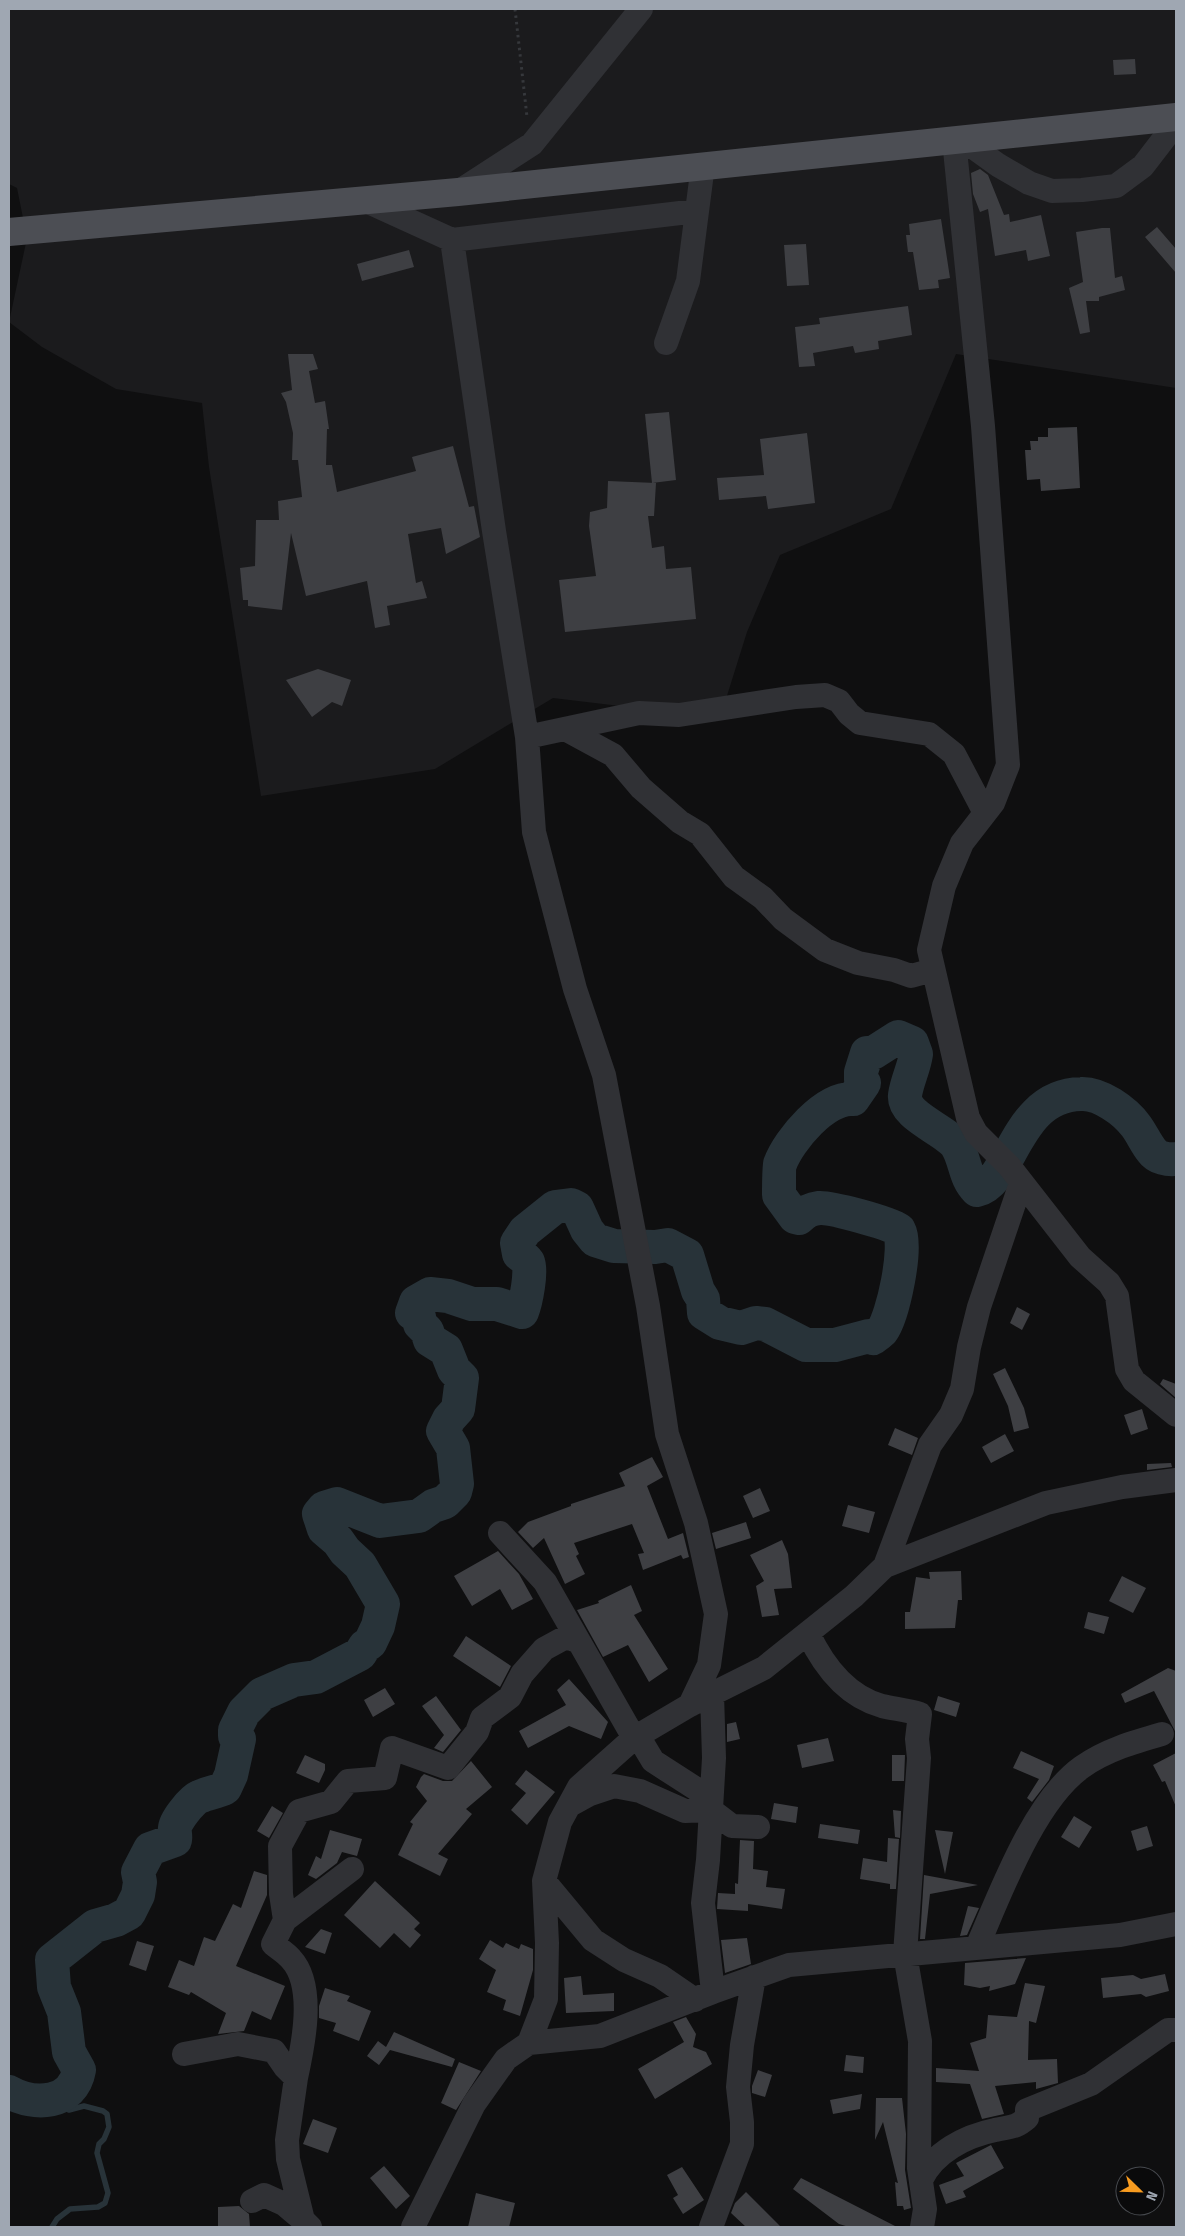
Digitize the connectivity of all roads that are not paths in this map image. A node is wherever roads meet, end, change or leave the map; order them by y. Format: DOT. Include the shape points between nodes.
graph roads {
  1 [pos="641,9"];
  2 [pos="1176,117"];
  3 [pos="1176,123"];
  4 [pos="958,139"];
  5 [pos="703,165"];
  6 [pos="458,192"];
  7 [pos="362,199"];
  8 [pos="697,211"];
  9 [pos="9,232"];
  10 [pos="452,240"];
  11 [pos="666,343"];
  12 [pos="565,729"];
  13 [pos="528,737"];
  14 [pos="985,812"];
  15 [pos="933,970"];
  16 [pos="1010,1169"];
  17 [pos="1176,1416"];
  18 [pos="1176,1480"];
  19 [pos="500,1533"];
  20 [pos="885,1566"];
  21 [pos="808,1633"];
  22 [pos="577,1641"];
  23 [pos="712,1694"];
  24 [pos="690,1705"];
  25 [pos="1162,1734"];
  26 [pos="634,1738"];
  27 [pos="568,1806"];
  28 [pos="711,1810"];
  29 [pos="758,1827"];
  30 [pos="352,1869"];
  31 [pos="544,1881"];
  32 [pos="285,1920"];
  33 [pos="1176,1924"];
  34 [pos="977,1947"];
  35 [pos="905,1954"];
  36 [pos="754,1977"];
  37 [pos="704,1996"];
  38 [pos="1176,2030"];
  39 [pos="529,2043"];
  40 [pos="184,2054"];
  41 [pos="296,2078"];
  42 [pos="921,2180"];
  43 [pos="252,2201"];
  44 [pos="307,2224"];
  45 [pos="412,2227"];
  46 [pos="712,2227"];
  47 [pos="922,2227"];
  1 -- 6 [label="street" via="532,144"];
  2 -- 4 [label="main road"];
  3 -- 4 [label="street" via="1143,166 1116,186 1082,190 1052,191 1029,183"];
  4 -- 5 [label="main road"];
  4 -- 14 [label="street" via="1008,765 993,803"];
  5 -- 6 [label="main road"];
  5 -- 8 [label="street"];
  6 -- 7 [label="main road"];
  7 -- 9 [label="main road"];
  7 -- 10 [label="street"];
  8 -- 10 [label="street"];
  8 -- 11 [label="street" via="688,281"];
  10 -- 13 [label="street"];
  12 -- 13 [label="street"];
  12 -- 14 [label="street" via="639,713 679,715 825,695 839,701 860,723 929,734 954,754"];
  12 -- 15 [label="street" via="614,755 640,788 680,822 700,834 734,877 825,950 858,963 911,976"];
  13 -- 24 [label="street" via="534,832 575,989 604,1075 666,1434 696,1522 716,1614 709,1665"];
  14 -- 15 [label="street" via="962,843 944,886 929,950"];
  15 -- 16 [label="street" via="968,1118 976,1133"];
  16 -- 17 [label="street" via="1080,1257 1109,1284 1117,1296 1127,1369 1134,1381"];
  16 -- 20 [label="street" via="962,1389 951,1415 930,1445"];
  18 -- 20 [label="street" via="1122,1487 1046,1503"];
  19 -- 22 [label="street" via="545,1582"];
  20 -- 21 [label="street"];
  21 -- 23 [label="street" via="764,1668"];
  21 -- 35 [label="street" via="821,1660 851,1691 881,1706 920,1714"];
  22 -- 26 [label="street"];
  22 -- 32 [label="street" via="566,1637 544,1649 522,1674 510,1697 482,1718 477,1732 448,1768 392,1748 385,1778 348,1781 331,1802 298,1811 280,1846"];
  23 -- 24 [label="street"];
  23 -- 28 [label="street" via="714,1758"];
  24 -- 26 [label="street"];
  25 -- 34 [label="street" via="1119,1747 1081,1768 1059,1789 1012,1866"];
  26 -- 27 [label="street" via="579,1786"];
  26 -- 28 [label="street" via="644,1746 653,1762 698,1790"];
  27 -- 28 [label="street" via="614,1786 640,1791 685,1811"];
  27 -- 31 [label="street" via="560,1822"];
  28 -- 29 [label="street" via="732,1826"];
  28 -- 37 [label="street" via="703,1903"];
  30 -- 32 [label="street"];
  31 -- 37 [label="street" via="593,1940 624,1960"];
  31 -- 39 [label="street" via="546,1999"];
  32 -- 41 [label="street" via="273,1944 293,1960 307,1991 302,2051"];
  33 -- 34 [label="street" via="1120,1934"];
  34 -- 35 [label="street"];
  35 -- 36 [label="street" via="789,1965"];
  35 -- 42 [label="street" via="920,2041"];
  36 -- 37 [label="street"];
  36 -- 46 [label="street" via="738,2087 742,2144"];
  37 -- 39 [label="street" via="600,2036"];
  38 -- 42 [label="street" via="1168,2030 1091,2084 1027,2110 1027,2118 1016,2128 982,2134 953,2147 927,2168"];
  39 -- 45 [label="street" via="506,2059 474,2104"];
  40 -- 41 [label="street" via="238,2044 261,2048 274,2051"];
  41 -- 44 [label="street" via="288,2159"];
  42 -- 47 [label="street" via="925,2209"];
  43 -- 44 [label="street" via="264,2195 284,2204"];
}
